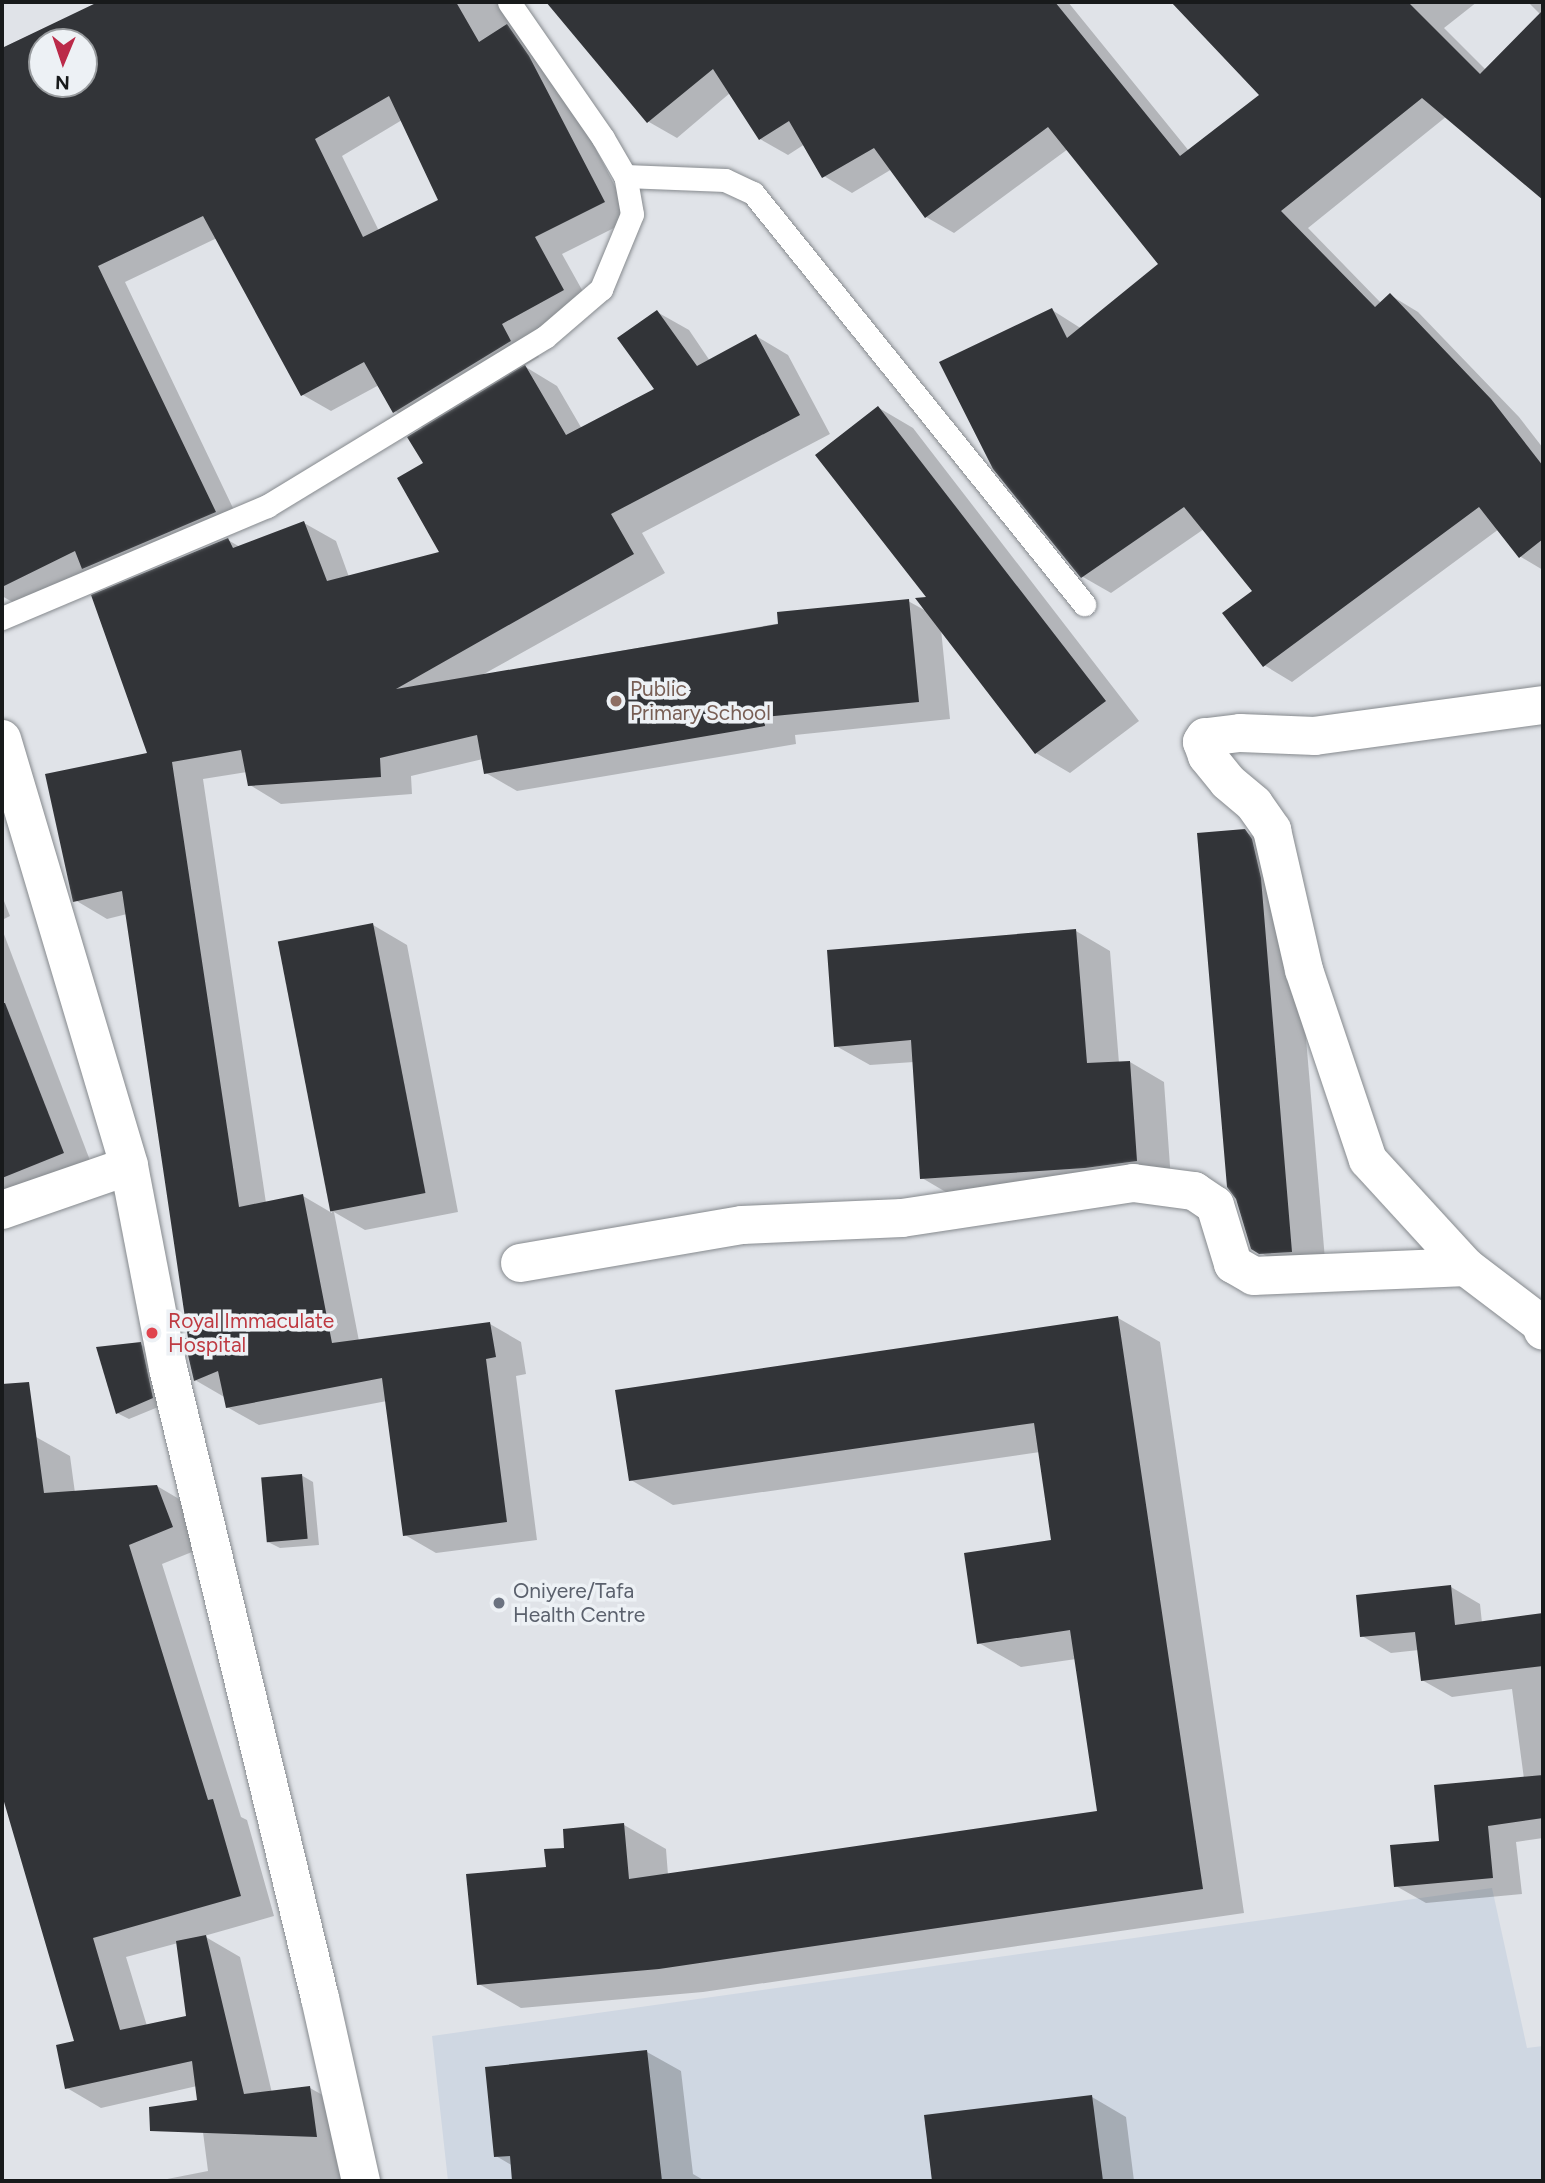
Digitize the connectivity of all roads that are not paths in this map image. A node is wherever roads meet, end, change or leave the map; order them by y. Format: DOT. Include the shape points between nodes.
graph roads {
  1 [pos="509,2"];
  2 [pos="625,176"];
  3 [pos="1084,604"];
  4 [pos="2,618"];
  5 [pos="1543,705"];
  6 [pos="2,739"];
  7 [pos="129,1166"];
  8 [pos="2,1210"];
  9 [pos="520,1264"];
  10 [pos="1466,1267"];
  11 [pos="1543,1331"];
  12 [pos="361,2181"];
  1 -- 2 [label="lane"];
  2 -- 3 [label="lane" via="725,180 753,193"];
  2 -- 4 [label="lane" via="632,214 601,289 545,337 267,506"];
  5 -- 10 [label="street" via="1315,736 1240,733 1205,737 1202,742 1206,756 1254,804 1272,831 1304,970 1368,1160"];
  6 -- 7 [label="street"];
  7 -- 8 [label="street"];
  7 -- 12 [label="street" via="168,1368"];
  9 -- 10 [label="street" via="742,1225 902,1218 1133,1183 1194,1191 1215,1205 1233,1264 1254,1276"];
  10 -- 11 [label="street" via="1541,1324"];
}
